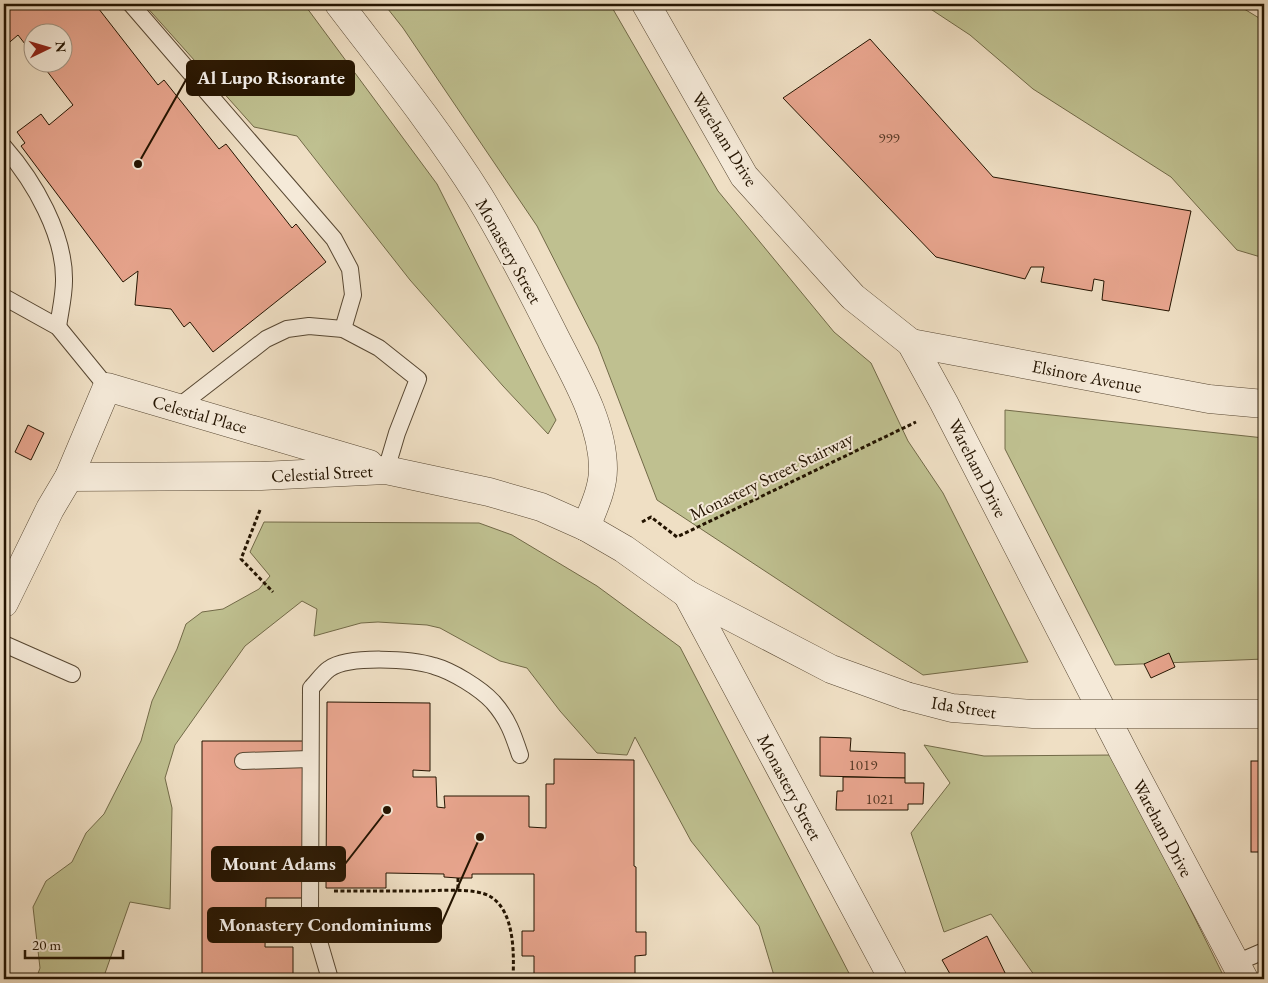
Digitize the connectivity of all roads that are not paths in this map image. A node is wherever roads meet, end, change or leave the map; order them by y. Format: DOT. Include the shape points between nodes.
graph roads {
  1 [pos="131,4"];
  2 [pos="339,4"];
  3 [pos="646,4"];
  4 [pos="4,147"];
  5 [pos="4,297"];
  6 [pos="58,327"];
  7 [pos="343,329"];
  8 [pos="910,343"];
  9 [pos="107,386"];
  10 [pos="1264,404"];
  11 [pos="178,407"];
  12 [pos="386,470"];
  13 [pos="69,477"];
  14 [pos="586,527"];
  15 [pos="687,594"];
  16 [pos="4,603"];
  17 [pos="4,644"];
  18 [pos="72,674"];
  19 [pos="1264,714"];
  20 [pos="520,756"];
  21 [pos="310,759"];
  22 [pos="243,760"];
  23 [pos="315,927"];
  24 [pos="240,928"];
  25 [pos="1264,951"];
  26 [pos="1240,971"];
  27 [pos="330,979"];
  28 [pos="893,979"];
  1 -- 7 [label="lane" via="334,239 350,269 353,295"];
  2 -- 14 [label="street, Monastery Street" via="428,120 479,197 525,276 576,378 597,433 603,470 598,498"];
  3 -- 8 [label="street, Wareham Drive" via="744,176 853,298"];
  4 -- 6 [label="lane" via="34,187 62,251 64,280"];
  5 -- 6 [label="lane"];
  6 -- 9 [label="lane"];
  7 -- 11 [label="lane" via="287,329 266,339"];
  7 -- 12 [label="lane" via="378,348 418,378"];
  8 -- 10 [label="street, Elsinore Avenue" via="1209,399"];
  8 -- 26 [label="street, Wareham Drive"];
  9 -- 11 [label="street, Celestial Place"];
  9 -- 13 [label="street"];
  11 -- 12 [label="street, Celestial Place"];
  12 -- 13 [label="street, Celestial Street" via="261,476"];
  12 -- 14 [label="street, Celestial Street" via="497,494 541,507"];
  13 -- 16 [label="street"];
  14 -- 15 [label="street, Celestial Street" via="624,549"];
  15 -- 19 [label="street, Ida Street, bridge" via="832,669 906,696 952,708 1033,714"];
  15 -- 28 [label="street, Monastery Street"];
  17 -- 18 [label="lane"];
  20 -- 21 [label="lane" via="510,726 492,701 468,683 434,666 369,659 330,668 311,688"];
  21 -- 22 [label="lane"];
  21 -- 23 [label="lane" via="309,892"];
  23 -- 24 [label="lane"];
  23 -- 27 [label="lane"];
  25 -- 26 [label="lane"];
}
